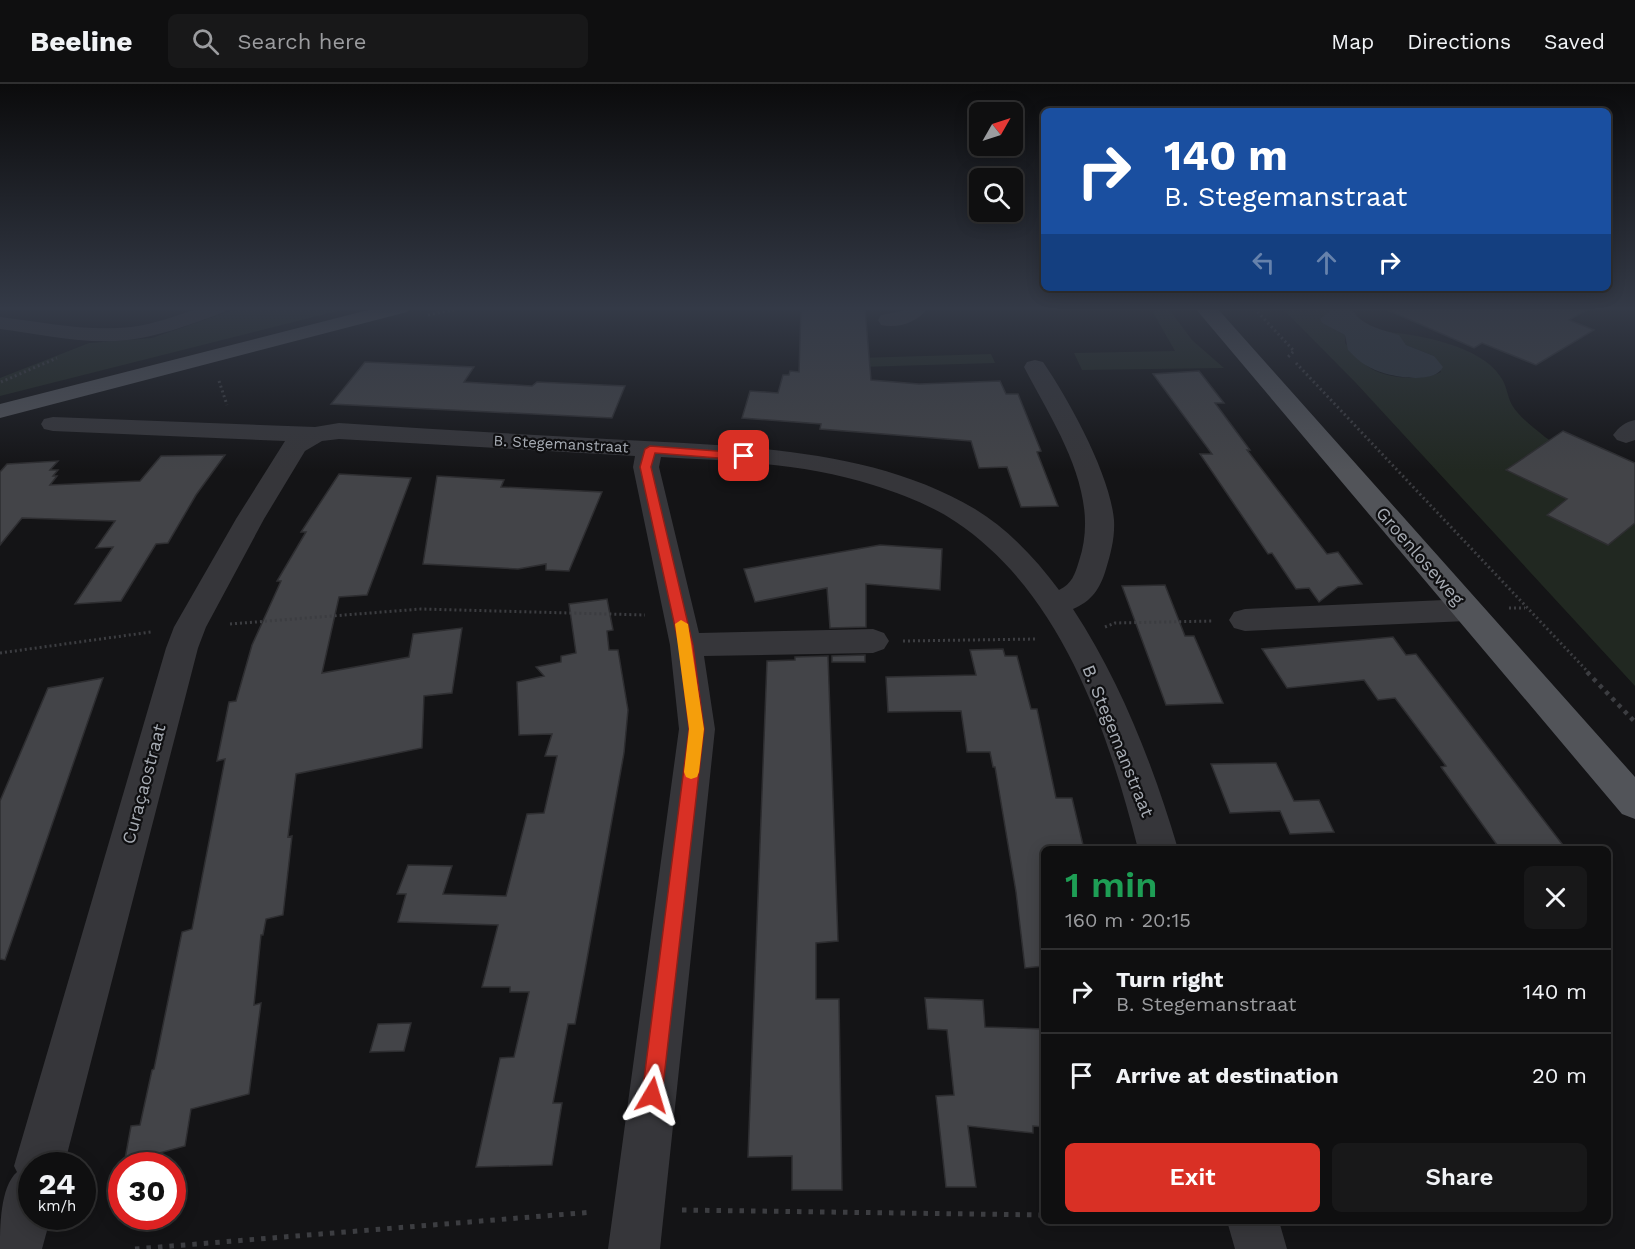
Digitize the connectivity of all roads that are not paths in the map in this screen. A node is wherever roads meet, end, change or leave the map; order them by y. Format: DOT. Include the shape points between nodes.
graph roads {
  1 [pos="189,362"];
  2 [pos="1253,362"];
  3 [pos="1035,367"];
  4 [pos="0,411"];
  5 [pos="53,424"];
  6 [pos="315,435"];
  7 [pos="650,449"];
  8 [pos="1053,605"];
  9 [pos="1467,610"];
  10 [pos="1245,620"];
  11 [pos="682,629"];
  12 [pos="873,641"];
  13 [pos="1635,803"];
  14 [pos="1157,846"];
  15 [pos="43,1152"];
  16 [pos="1254,1224"];
  17 [pos="21,1230"];
  18 [pos="15,1249"];
  19 [pos="634,1249"];
  20 [pos="1261,1249"];
  1 -- 4 [label="main road"];
  2 -- 9 [label="main road, Groenloseweg"];
  3 -- 8 [label="street" via="1085,464 1100,513 1096,559 1081,591"];
  5 -- 6 [label="street, B. Stegemanstraat"];
  6 -- 7 [label="street, B. Stegemanstraat" via="339,431"];
  6 -- 15 [label="street, Curaçaostraat" via="295,446 250,519 182,648"];
  7 -- 8 [label="street, B. Stegemanstraat" via="819,463 893,482 967,516 1017,559"];
  7 -- 11 [label="street" via="646,467"];
  8 -- 14 [label="street, B. Stegemanstraat" via="1102,692 1147,806"];
  9 -- 10 [label="street"];
  9 -- 13 [label="main road, Groenloseweg"];
  11 -- 12 [label="street"];
  11 -- 19 [label="street" via="697,729"];
  16 -- 20 [label="street"];
  17 -- 18 [label="street"];
}
